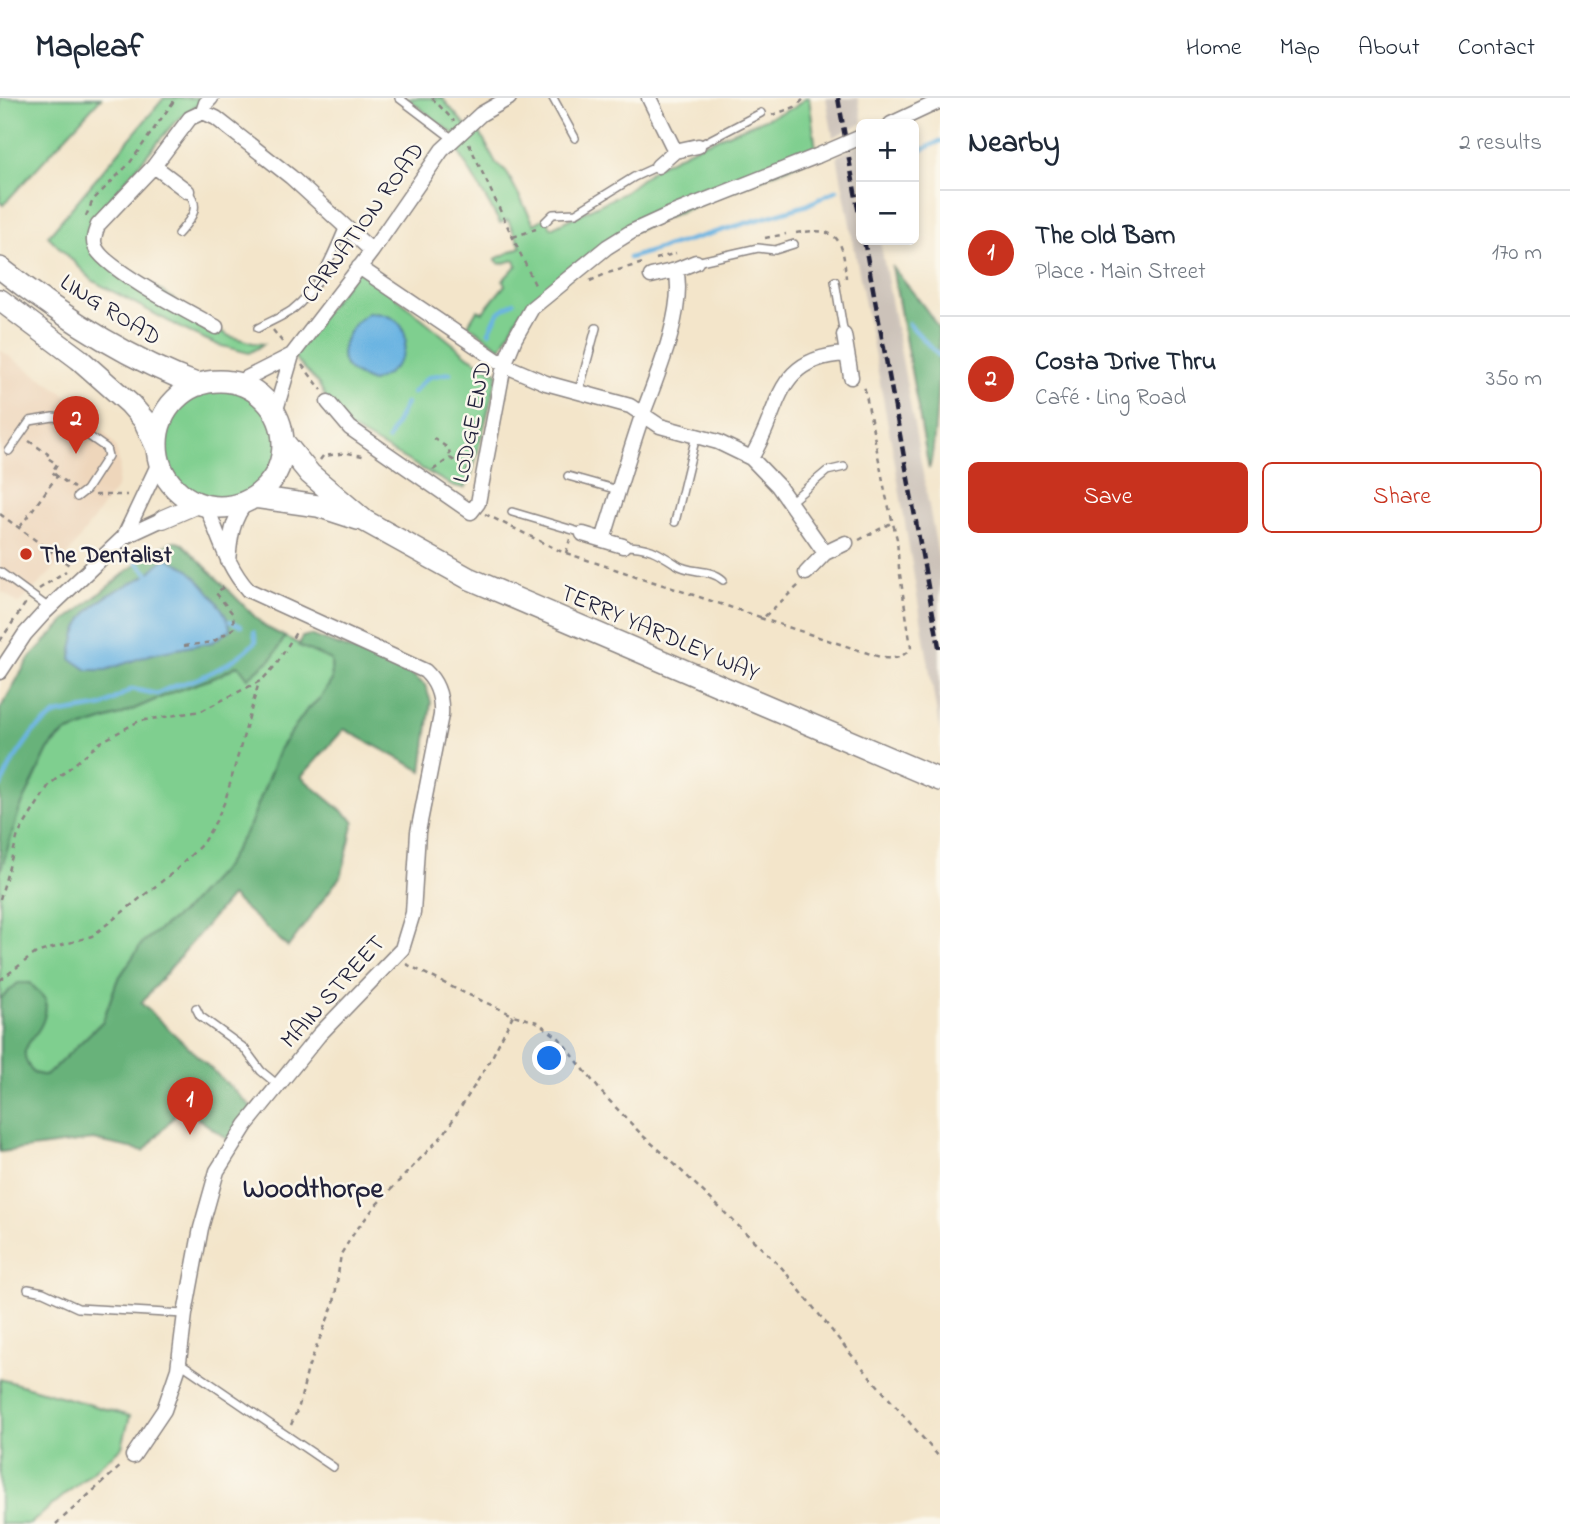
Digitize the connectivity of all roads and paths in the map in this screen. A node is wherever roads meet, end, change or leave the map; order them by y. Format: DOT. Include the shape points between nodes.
graph roads {
  1 [pos="176,98"];
  2 [pos="211,98"];
  3 [pos="399,98"];
  4 [pos="432,98"];
  5 [pos="509,98"];
  6 [pos="553,98"];
  7 [pos="649,98"];
  8 [pos="805,98"];
  9 [pos="940,102"];
  10 [pos="203,112"];
  11 [pos="761,113"];
  12 [pos="903,119"];
  13 [pos="457,135"];
  14 [pos="575,138"];
  15 [pos="856,139"];
  16 [pos="698,146"];
  17 [pos="675,151"];
  18 [pos="154,166"];
  19 [pos="658,166"];
  20 [pos="187,191"];
  21 [pos="85,221"];
  22 [pos="545,222"];
  23 [pos="344,226"];
  24 [pos="178,234"];
  25 [pos="758,239"];
  26 [pos="794,244"];
  27 [pos="372,251"];
  28 [pos="677,253"];
  29 [pos="696,262"];
  30 [pos="359,267"];
  31 [pos="0,268"];
  32 [pos="676,270"];
  33 [pos="650,276"];
  34 [pos="835,281"];
  35 [pos="581,287"];
  36 [pos="847,287"];
  37 [pos="0,300"];
  38 [pos="541,300"];
  39 [pos="267,323"];
  40 [pos="216,327"];
  41 [pos="258,328"];
  42 [pos="596,328"];
  43 [pos="844,335"];
  44 [pos="846,354"];
  45 [pos="292,355"];
  46 [pos="504,365"];
  47 [pos="851,377"];
  48 [pos="237,383"];
  49 [pos="199,384"];
  50 [pos="864,384"];
  51 [pos="579,391"];
  52 [pos="328,402"];
  53 [pos="275,413"];
  54 [pos="643,415"];
  55 [pos="696,436"];
  56 [pos="434,438"];
  57 [pos="283,441"];
  58 [pos="15,443"];
  59 [pos="9,451"];
  60 [pos="159,456"];
  61 [pos="367,456"];
  62 [pos="751,458"];
  63 [pos="844,467"];
  64 [pos="310,474"];
  65 [pos="57,476"];
  66 [pos="568,476"];
  67 [pos="482,480"];
  68 [pos="87,489"];
  69 [pos="619,491"];
  70 [pos="120,495"];
  71 [pos="132,495"];
  72 [pos="77,497"];
  73 [pos="250,499"];
  74 [pos="128,502"];
  75 [pos="789,503"];
  76 [pos="202,504"];
  77 [pos="477,506"];
  78 [pos="512,512"];
  79 [pos="0,514"];
  80 [pos="163,519"];
  81 [pos="365,521"];
  82 [pos="675,522"];
  83 [pos="893,522"];
  84 [pos="20,527"];
  85 [pos="583,534"];
  86 [pos="124,537"];
  87 [pos="603,540"];
  88 [pos="846,543"];
  89 [pos="622,546"];
  90 [pos="825,553"];
  91 [pos="228,561"];
  92 [pos="0,572"];
  93 [pos="806,573"];
  94 [pos="237,577"];
  95 [pos="723,580"];
  96 [pos="33,596"];
  97 [pos="16,598"];
  98 [pos="25,604"];
  99 [pos="49,608"];
  100 [pos="305,617"];
  101 [pos="760,618"];
  102 [pos="0,642"];
  103 [pos="184,646"];
  104 [pos="0,672"];
  105 [pos="259,682"];
  106 [pos="934,777"];
  107 [pos="0,899"];
  108 [pos="394,958"];
  109 [pos="0,980"];
  110 [pos="196,1008"];
  111 [pos="513,1015"];
  112 [pos="278,1086"];
  113 [pos="28,1289"];
  114 [pos="185,1314"];
  115 [pos="179,1362"];
  116 [pos="286,1435"];
  117 [pos="133,1456"];
  118 [pos="940,1458"];
  119 [pos="334,1467"];
  120 [pos="56,1524"];
  1 -- 21 [label="path" via="129,164 93,201"];
  2 -- 10 [label="street"];
  3 -- 13 [label="lane"];
  4 -- 13 [label="path"];
  5 -- 13 [label="street, CARNATION ROAD"];
  6 -- 14 [label="lane"];
  7 -- 17 [label="street"];
  8 -- 11 [label="path" via="795,107 765,118"];
  9 -- 12 [label="street"];
  10 -- 18 [label="street" via="190,118"];
  10 -- 23 [label="street" via="291,177"];
  11 -- 16 [label="lane"];
  13 -- 27 [label="street, CARNATION ROAD"];
  13 -- 38 [label="path"];
  15 -- 38 [label="street, LODGE END, bridge" via="631,232"];
  16 -- 17 [label="street"];
  17 -- 19 [label="street"];
  18 -- 20 [label="street"];
  18 -- 40 [label="street" via="98,225 95,247 138,282"];
  19 -- 22 [label="lane" via="576,213 553,214"];
  20 -- 24 [label="lane" via="195,206"];
  23 -- 27 [label="street"];
  23 -- 39 [label="lane" via="324,274 292,310"];
  25 -- 36 [label="path" via="810,230 831,234 844,249"];
  26 -- 29 [label="lane"];
  27 -- 30 [label="street, CARNATION ROAD"];
  28 -- 35 [label="path" via="608,272"];
  29 -- 32 [label="street"];
  30 -- 45 [label="street, CARNATION ROAD"];
  30 -- 46 [label="street"];
  31 -- 49 [label="main road, LING ROAD" via="124,350 166,373"];
  32 -- 33 [label="street"];
  32 -- 54 [label="street" via="679,294"];
  34 -- 43 [label="lane"];
  37 -- 60 [label="main road" via="130,404 144,420"];
  38 -- 46 [label="street, LODGE END" via="523,323"];
  39 -- 41 [label="lane"];
  39 -- 45 [label="path"];
  42 -- 51 [label="lane"];
  43 -- 44 [label="street"];
  44 -- 47 [label="street"];
  44 -- 62 [label="street" via="812,360 785,384"];
  45 -- 48 [label="street, CARNATION ROAD"];
  45 -- 52 [label="path" via="318,383"];
  45 -- 53 [label="street, CARNATION ROAD"];
  46 -- 51 [label="street"];
  46 -- 67 [label="street, LODGE END"];
  48 -- 49 [label="main road"];
  48 -- 53 [label="main road" via="260,395"];
  49 -- 60 [label="main road" via="180,395 166,413 158,435"];
  50 -- 83 [label="path"];
  51 -- 54 [label="street" via="630,406"];
  52 -- 77 [label="street, LODGE END" via="350,428 460,506 471,512"];
  53 -- 57 [label="main road"];
  54 -- 55 [label="street" via="660,426"];
  54 -- 69 [label="street"];
  55 -- 62 [label="street"];
  55 -- 82 [label="lane"];
  56 -- 67 [label="path" via="449,449 450,458"];
  57 -- 64 [label="main road, TERRY YARDLEY WAY"];
  57 -- 73 [label="main road" via="273,478"];
  58 -- 59 [label="lane"];
  58 -- 65 [label="path" via="22,447 27,440 48,454 57,464 52,472"];
  58 -- 68 [label="lane" via="30,421 63,418 106,448 108,456"];
  60 -- 76 [label="main road" via="170,481"];
  60 -- 86 [label="street"];
  61 -- 64 [label="path" via="323,456"];
  62 -- 75 [label="street"];
  63 -- 75 [label="lane" via="827,471"];
  64 -- 81 [label="main road, TERRY YARDLEY WAY"];
  65 -- 68 [label="path" via="76,489 80,484"];
  65 -- 84 [label="path"];
  66 -- 69 [label="lane"];
  67 -- 77 [label="street, LODGE END"];
  68 -- 70 [label="path" via="96,495"];
  68 -- 72 [label="lane"];
  69 -- 87 [label="street"];
  71 -- 74 [label="path"];
  73 -- 76 [label="main road" via="222,506"];
  73 -- 81 [label="main road, TERRY YARDLEY WAY" via="318,506"];
  73 -- 91 [label="street" via="237,513"];
  75 -- 90 [label="street"];
  76 -- 80 [label="street"];
  76 -- 91 [label="street, MAIN STREET"];
  77 -- 101 [label="path" via="560,551"];
  78 -- 85 [label="lane"];
  79 -- 84 [label="path"];
  80 -- 86 [label="street"];
  81 -- 106 [label="main road, TERRY YARDLEY WAY" via="480,583"];
  83 -- 88 [label="path" via="864,539"];
  83 -- 101 [label="path" via="911,647 905,655 883,657"];
  84 -- 96 [label="path" via="72,567"];
  85 -- 87 [label="street"];
  86 -- 99 [label="street"];
  87 -- 89 [label="street"];
  88 -- 90 [label="street"];
  89 -- 95 [label="lane" via="663,554 676,565 717,574"];
  90 -- 93 [label="street"];
  91 -- 94 [label="street, MAIN STREET"];
  92 -- 96 [label="lane"];
  93 -- 101 [label="path" via="802,582"];
  94 -- 100 [label="street, MAIN STREET" via="261,598"];
  94 -- 103 [label="path" via="215,593 233,614 234,628 214,642"];
  96 -- 98 [label="path"];
  96 -- 99 [label="lane"];
  97 -- 98 [label="path"];
  98 -- 102 [label="path"];
  99 -- 104 [label="street"];
  100 -- 105 [label="path" via="276,665"];
  100 -- 108 [label="street, MAIN STREET" via="425,671 433,678 442,702 418,832 413,913 402,949"];
  105 -- 107 [label="path" via="201,711 139,721 83,755 49,785 18,835"];
  105 -- 109 [label="path" via="225,801 202,844 92,936 37,953"];
  108 -- 111 [label="path"];
  108 -- 112 [label="street, MAIN STREET" via="319,1035"];
  110 -- 112 [label="lane" via="200,1016 244,1048"];
  111 -- 116 [label="path" via="444,1134 377,1204 341,1254 334,1303"];
  111 -- 118 [label="path" via="537,1023 559,1038 643,1136 782,1268"];
  112 -- 114 [label="street, MAIN STREET" via="217,1171"];
  113 -- 114 [label="lane" via="78,1308"];
  114 -- 115 [label="street, MAIN STREET"];
  115 -- 116 [label="lane"];
  115 -- 117 [label="street, MAIN STREET" via="164,1410"];
  116 -- 119 [label="lane"];
  117 -- 120 [label="path"];
}
